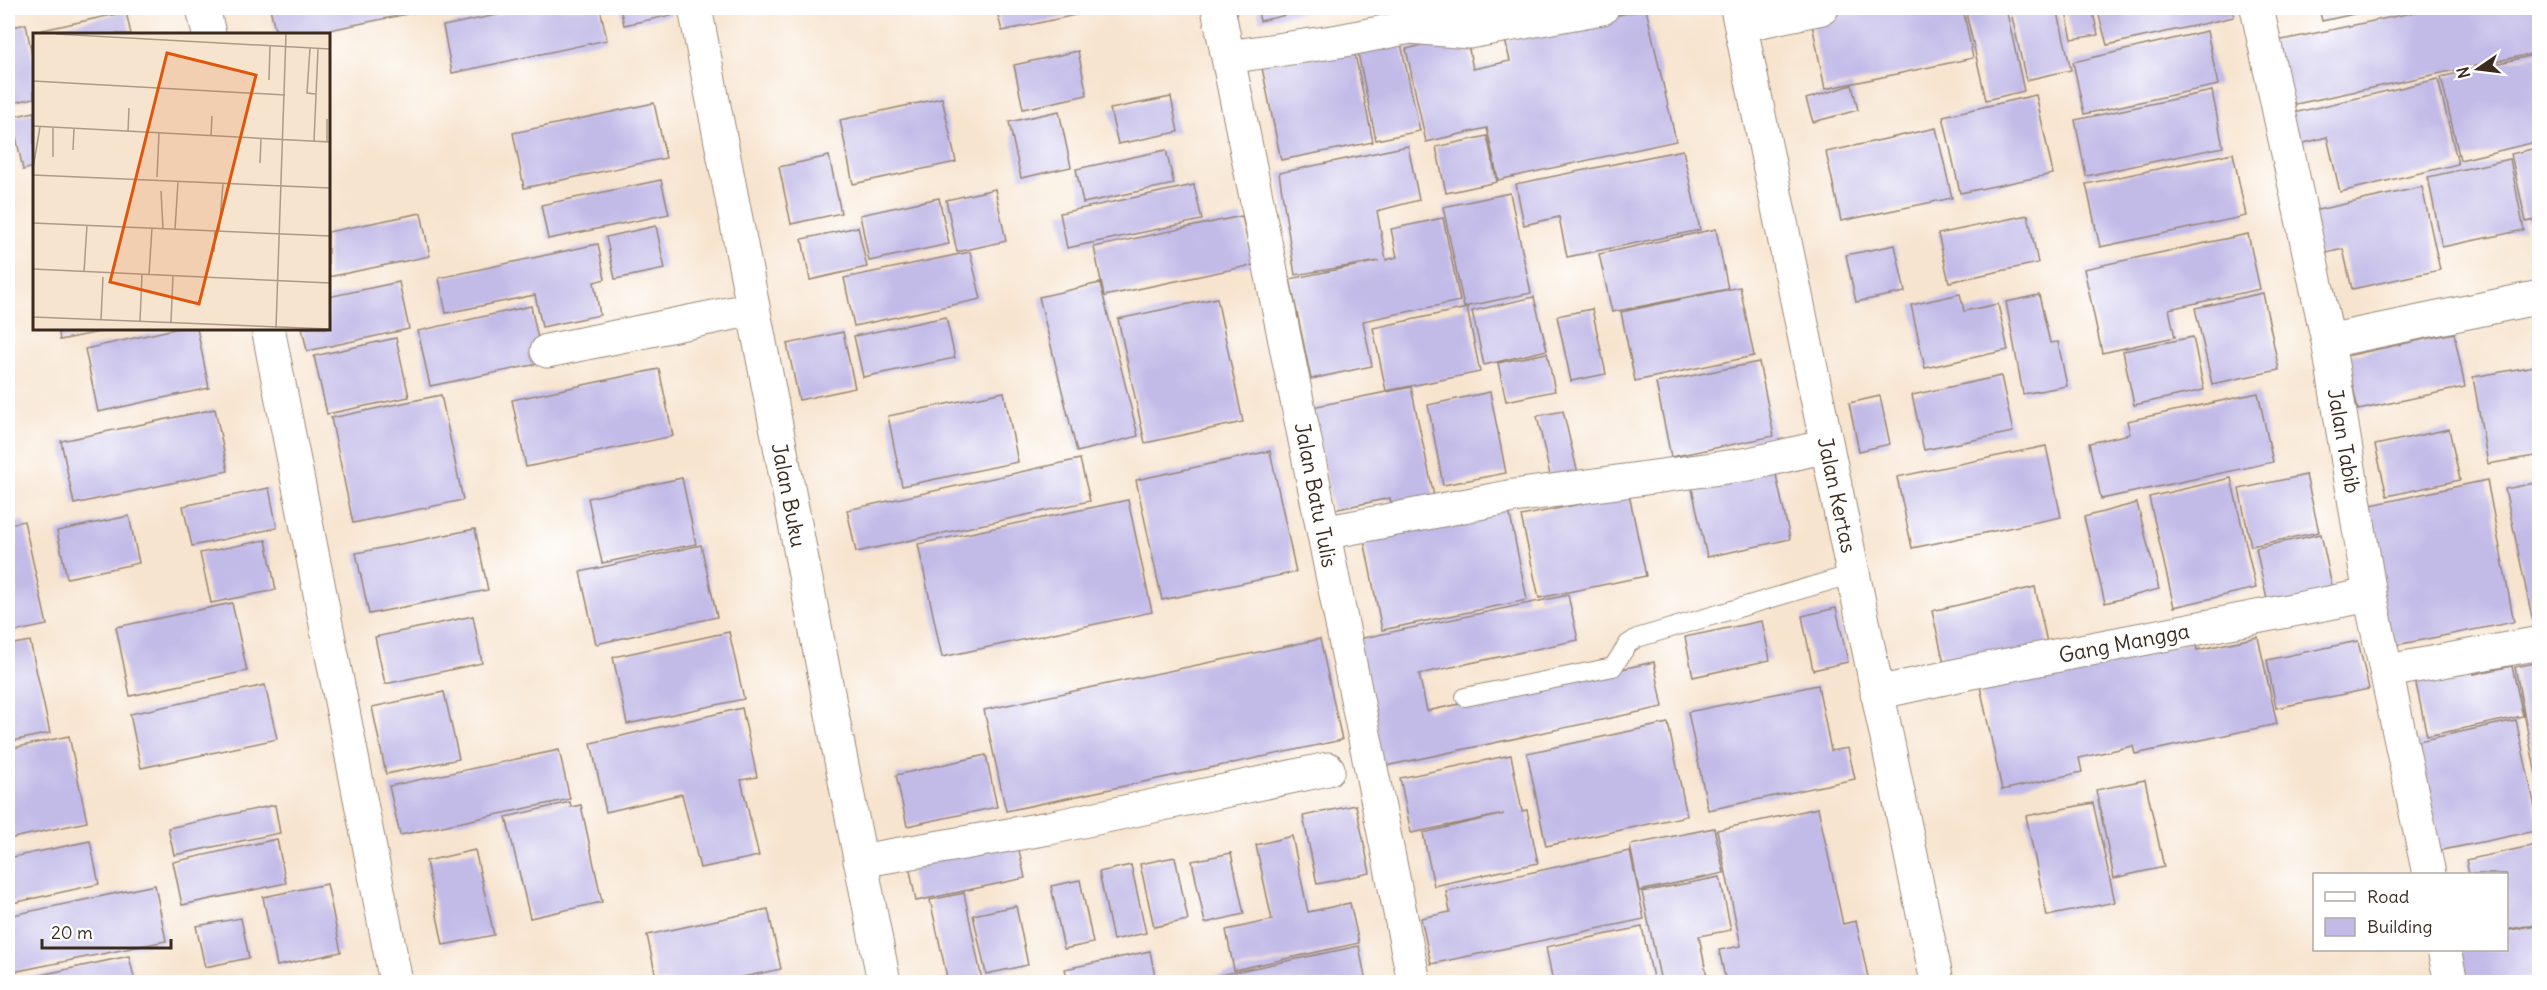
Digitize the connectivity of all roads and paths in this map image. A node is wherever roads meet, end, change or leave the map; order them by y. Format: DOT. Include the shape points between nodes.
graph roads {
  1 [pos="203,8"];
  2 [pos="695,8"];
  3 [pos="1218,8"];
  4 [pos="1602,8"];
  5 [pos="1822,8"];
  6 [pos="2257,8"];
  7 [pos="1739,16"];
  8 [pos="209,33"];
  9 [pos="1228,57"];
  10 [pos="2540,297"];
  11 [pos="753,309"];
  12 [pos="268,330"];
  13 [pos="2328,341"];
  14 [pos="547,351"];
  15 [pos="1827,446"];
  16 [pos="1324,533"];
  17 [pos="1853,574"];
  18 [pos="2370,595"];
  19 [pos="2540,643"];
  20 [pos="2388,671"];
  21 [pos="1877,693"];
  22 [pos="1466,697"];
  23 [pos="1328,769"];
  24 [pos="860,861"];
  25 [pos="2429,873"];
  26 [pos="2444,951"];
  27 [pos="396,982"];
  28 [pos="884,982"];
  29 [pos="1414,982"];
  30 [pos="1937,982"];
  31 [pos="2451,982"];
  1 -- 8 [label="street"];
  2 -- 11 [label="street, Jalan Buku"];
  3 -- 9 [label="street, Jalan Batu Tulis"];
  4 -- 9 [label="street" via="1469,32 1410,27"];
  5 -- 7 [label="street"];
  6 -- 13 [label="street, Jalan Tabib"];
  7 -- 15 [label="street, Jalan Kertas"];
  9 -- 16 [label="street, Jalan Batu Tulis"];
  10 -- 13 [label="street"];
  11 -- 14 [label="street"];
  11 -- 24 [label="street, Jalan Buku"];
  12 -- 27 [label="street"];
  13 -- 18 [label="street, Jalan Tabib"];
  15 -- 16 [label="street" via="1749,464 1514,496"];
  15 -- 17 [label="street, Jalan Kertas"];
  16 -- 29 [label="street, Jalan Batu Tulis"];
  17 -- 21 [label="street, Jalan Kertas"];
  17 -- 22 [label="lane" via="1637,638 1628,644 1613,667"];
  18 -- 20 [label="street, Jalan Tabib"];
  18 -- 21 [label="street, Gang Mangga"];
  19 -- 20 [label="street"];
  20 -- 25 [label="street, Jalan Tabib"];
  21 -- 30 [label="street, Jalan Kertas"];
  23 -- 24 [label="street" via="1050,828"];
  24 -- 28 [label="street, Jalan Buku"];
  26 -- 31 [label="street"];
}
